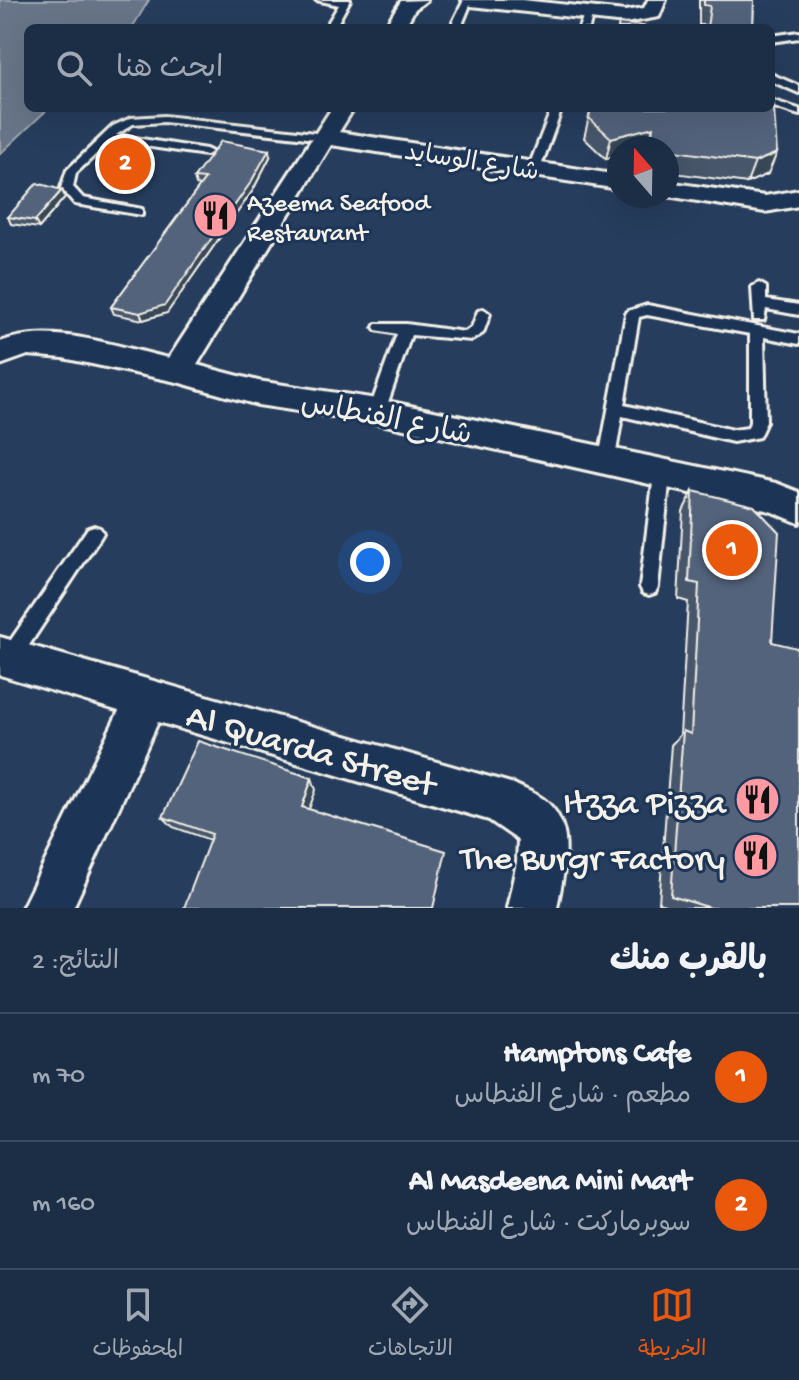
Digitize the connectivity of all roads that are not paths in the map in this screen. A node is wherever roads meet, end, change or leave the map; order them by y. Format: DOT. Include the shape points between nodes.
graph roads {
  1 [pos="320,0"];
  2 [pos="418,0"];
  3 [pos="470,0"];
  4 [pos="345,1"];
  5 [pos="652,8"];
  6 [pos="587,20"];
  7 [pos="335,24"];
  8 [pos="396,24"];
  9 [pos="458,24"];
  10 [pos="799,35"];
  11 [pos="775,38"];
  12 [pos="775,79"];
  13 [pos="799,90"];
  14 [pos="775,104"];
  15 [pos="340,112"];
  16 [pos="555,112"];
  17 [pos="799,112"];
  18 [pos="107,137"];
  19 [pos="324,137"];
  20 [pos="206,152"];
  21 [pos="534,169"];
  22 [pos="607,180"];
  23 [pos="679,191"];
  24 [pos="799,198"];
  25 [pos="765,204"];
  26 [pos="138,212"];
  27 [pos="799,220"];
  28 [pos="758,309"];
  29 [pos="799,310"];
  30 [pos="483,314"];
  31 [pos="381,327"];
  32 [pos="406,329"];
  33 [pos="799,339"];
  34 [pos="0,354"];
  35 [pos="177,371"];
  36 [pos="617,409"];
  37 [pos="377,411"];
  38 [pos="606,464"];
  39 [pos="662,475"];
  40 [pos="791,501"];
  41 [pos="94,533"];
  42 [pos="649,587"];
  43 [pos="4,657"];
  44 [pos="147,699"];
  45 [pos="47,908"];
  46 [pos="532,908"];
  1 -- 4 [label="lane"];
  2 -- 8 [label="street" via="408,5"];
  3 -- 6 [label="street"];
  3 -- 9 [label="lane"];
  4 -- 7 [label="lane"];
  5 -- 6 [label="street"];
  10 -- 11 [label="lane"];
  12 -- 13 [label="lane"];
  14 -- 17 [label="lane"];
  15 -- 19 [label="street"];
  16 -- 21 [label="lane"];
  18 -- 19 [label="lane" via="147,118 210,120"];
  18 -- 20 [label="lane"];
  18 -- 26 [label="lane" via="71,172 67,188 79,201"];
  19 -- 21 [label="street, شارع الوسايد"];
  19 -- 35 [label="street"];
  21 -- 22 [label="street, شارع الوسايد"];
  23 -- 25 [label="street"];
  24 -- 25 [label="street"];
  25 -- 27 [label="street"];
  28 -- 29 [label="lane"];
  28 -- 33 [label="lane"];
  28 -- 36 [label="lane" via="639,311 631,319"];
  28 -- 36 [label="lane" via="758,422 753,433 733,436"];
  30 -- 32 [label="lane" via="478,330 467,337"];
  31 -- 32 [label="lane"];
  32 -- 37 [label="lane"];
  34 -- 35 [label="street, شارع الفنطاس" via="25,344 45,344"];
  35 -- 37 [label="street, شارع الفنطاس" via="258,393"];
  36 -- 38 [label="lane"];
  37 -- 38 [label="street, شارع الفنطاس"];
  38 -- 39 [label="street, شارع الفنطاس"];
  39 -- 40 [label="street, شارع الفنطاس"];
  39 -- 42 [label="lane"];
  41 -- 43 [label="lane"];
  43 -- 44 [label="street, Al Quarda Street"];
  44 -- 45 [label="street"];
  44 -- 46 [label="street, Al Quarda Street" via="498,800 532,820 539,833 543,856"];
}
